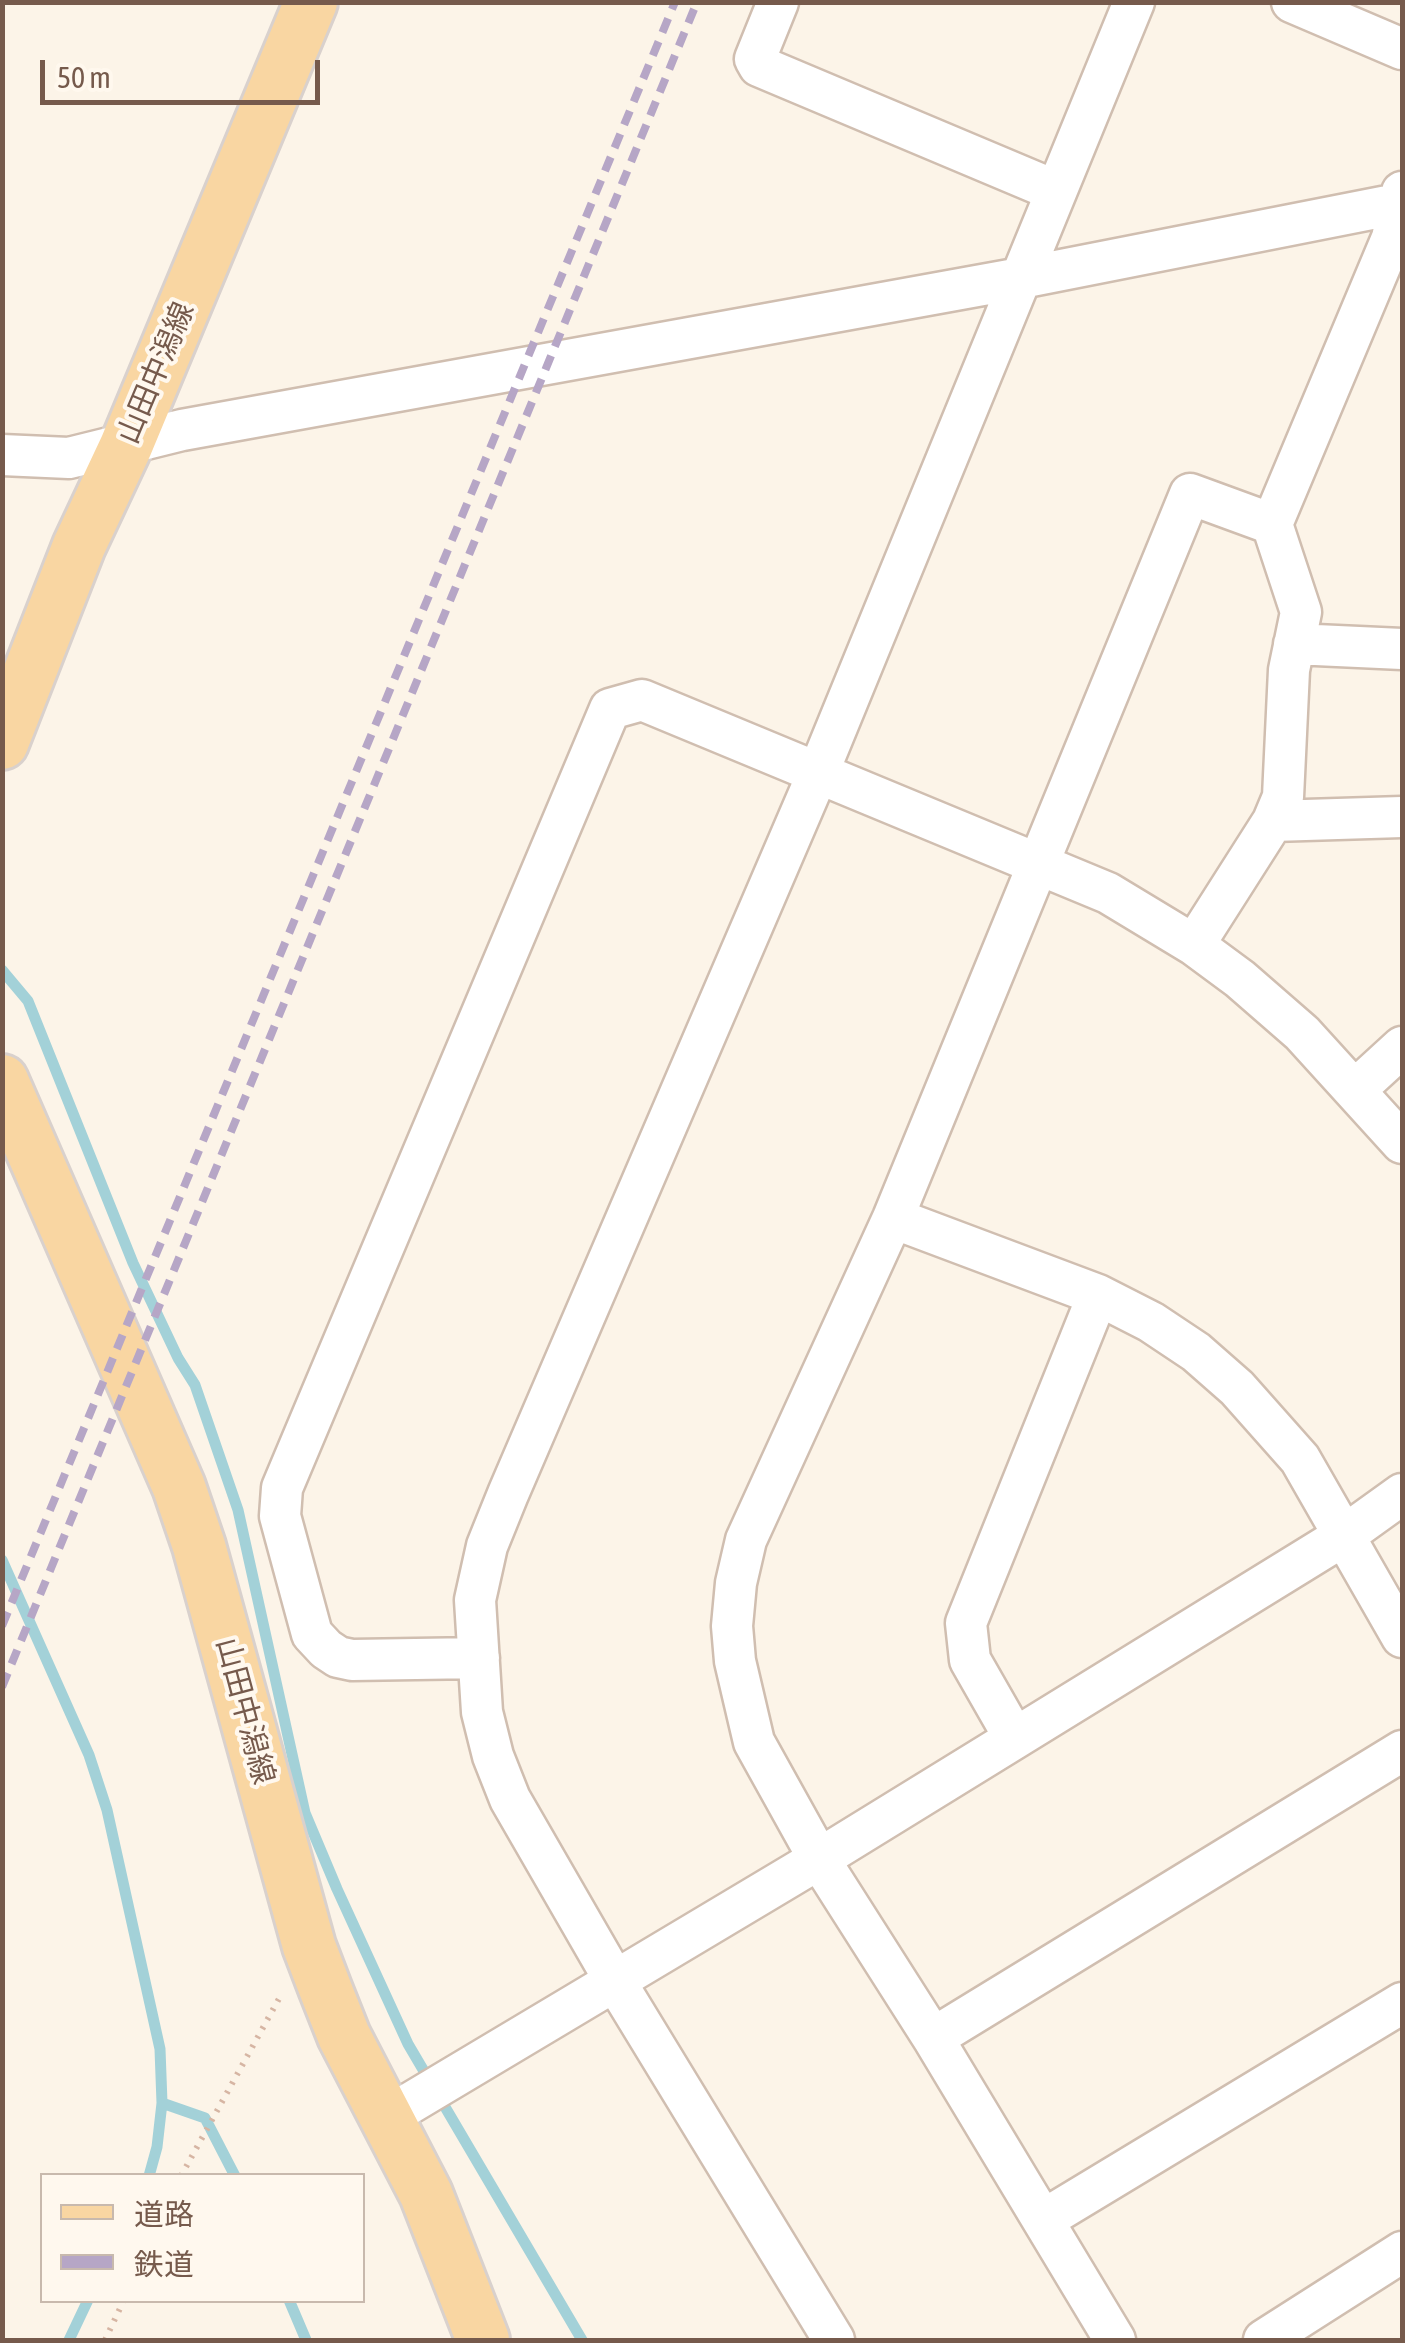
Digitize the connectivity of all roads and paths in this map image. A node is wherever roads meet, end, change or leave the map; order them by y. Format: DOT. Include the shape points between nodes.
graph roads {
  1 [pos="311,2"];
  2 [pos="778,2"];
  3 [pos="1134,2"];
  4 [pos="1292,2"];
  5 [pos="1402,49"];
  6 [pos="1056,190"];
  7 [pos="1402,200"];
  8 [pos="1021,278"];
  9 [pos="126,446"];
  10 [pos="2,455"];
  11 [pos="1272,524"];
  12 [pos="1294,644"];
  13 [pos="1402,649"];
  14 [pos="2,743"];
  15 [pos="818,773"];
  16 [pos="1402,816"];
  17 [pos="1273,821"];
  18 [pos="1038,862"];
  19 [pos="1194,946"];
  20 [pos="1402,1047"];
  21 [pos="2,1081"];
  22 [pos="1355,1090"];
  23 [pos="1402,1143"];
  24 [pos="893,1218"];
  25 [pos="1098,1295"];
  26 [pos="1402,1494"];
  27 [pos="1345,1535"];
  28 [pos="1402,1637"];
  29 [pos="479,1658"];
  30 [pos="1014,1737"];
  31 [pos="1402,1751"];
  32 [pos="819,1858"];
  33 [pos="309,1946"];
  34 [pos="615,1981"];
  35 [pos="1402,2003"];
  36 [pos="933,2038"];
  37 [pos="387,2118"];
  38 [pos="183,2173"];
  39 [pos="1043,2220"];
  40 [pos="1402,2252"];
  41 [pos="123,2303"];
  42 [pos="106,2340"];
  43 [pos="484,2340"];
  44 [pos="834,2340"];
  45 [pos="1115,2340"];
  46 [pos="1264,2340"];
  1 -- 9 [label="main road, 山田中潟線"];
  2 -- 6 [label="street" via="755,59 759,66"];
  3 -- 6 [label="street"];
  4 -- 5 [label="street"];
  6 -- 8 [label="street"];
  7 -- 8 [label="street"];
  7 -- 11 [label="street"];
  8 -- 9 [label="street" via="182,430"];
  8 -- 15 [label="street"];
  9 -- 10 [label="street" via="69,458"];
  9 -- 14 [label="main road, 山田中潟線"];
  11 -- 12 [label="street" via="1301,612"];
  11 -- 18 [label="street" via="1190,494"];
  12 -- 13 [label="street"];
  12 -- 17 [label="street" via="1283,797"];
  15 -- 18 [label="street"];
  15 -- 29 [label="street" via="487,1546 476,1600"];
  15 -- 29 [label="street" via="642,700 610,709 282,1488 280,1516 312,1634 326,1650 352,1660"];
  16 -- 17 [label="street"];
  17 -- 19 [label="street"];
  18 -- 19 [label="street" via="1108,893"];
  18 -- 24 [label="street"];
  19 -- 22 [label="street" via="1290,1022"];
  20 -- 22 [label="street"];
  21 -- 33 [label="main road, 山田中潟線" via="179,1487"];
  22 -- 23 [label="street"];
  24 -- 25 [label="street"];
  24 -- 32 [label="street" via="746,1540 736,1584 735,1661 754,1742"];
  25 -- 27 [label="street" via="1196,1352 1237,1388 1300,1459"];
  25 -- 30 [label="street" via="966,1623 970,1660"];
  26 -- 27 [label="street"];
  27 -- 28 [label="street"];
  27 -- 30 [label="street"];
  29 -- 34 [label="street" via="482,1712 504,1784"];
  30 -- 32 [label="street"];
  31 -- 36 [label="street"];
  32 -- 34 [label="street"];
  32 -- 36 [label="street"];
  33 -- 37 [label="main road, 山田中潟線" via="344,2036"];
  33 -- 38 [label="path"];
  34 -- 37 [label="street"];
  34 -- 44 [label="street"];
  35 -- 39 [label="street"];
  36 -- 39 [label="street"];
  37 -- 43 [label="main road, 山田中潟線" via="447,2242"];
  39 -- 45 [label="street"];
  40 -- 46 [label="street"];
  41 -- 42 [label="path"];
}
